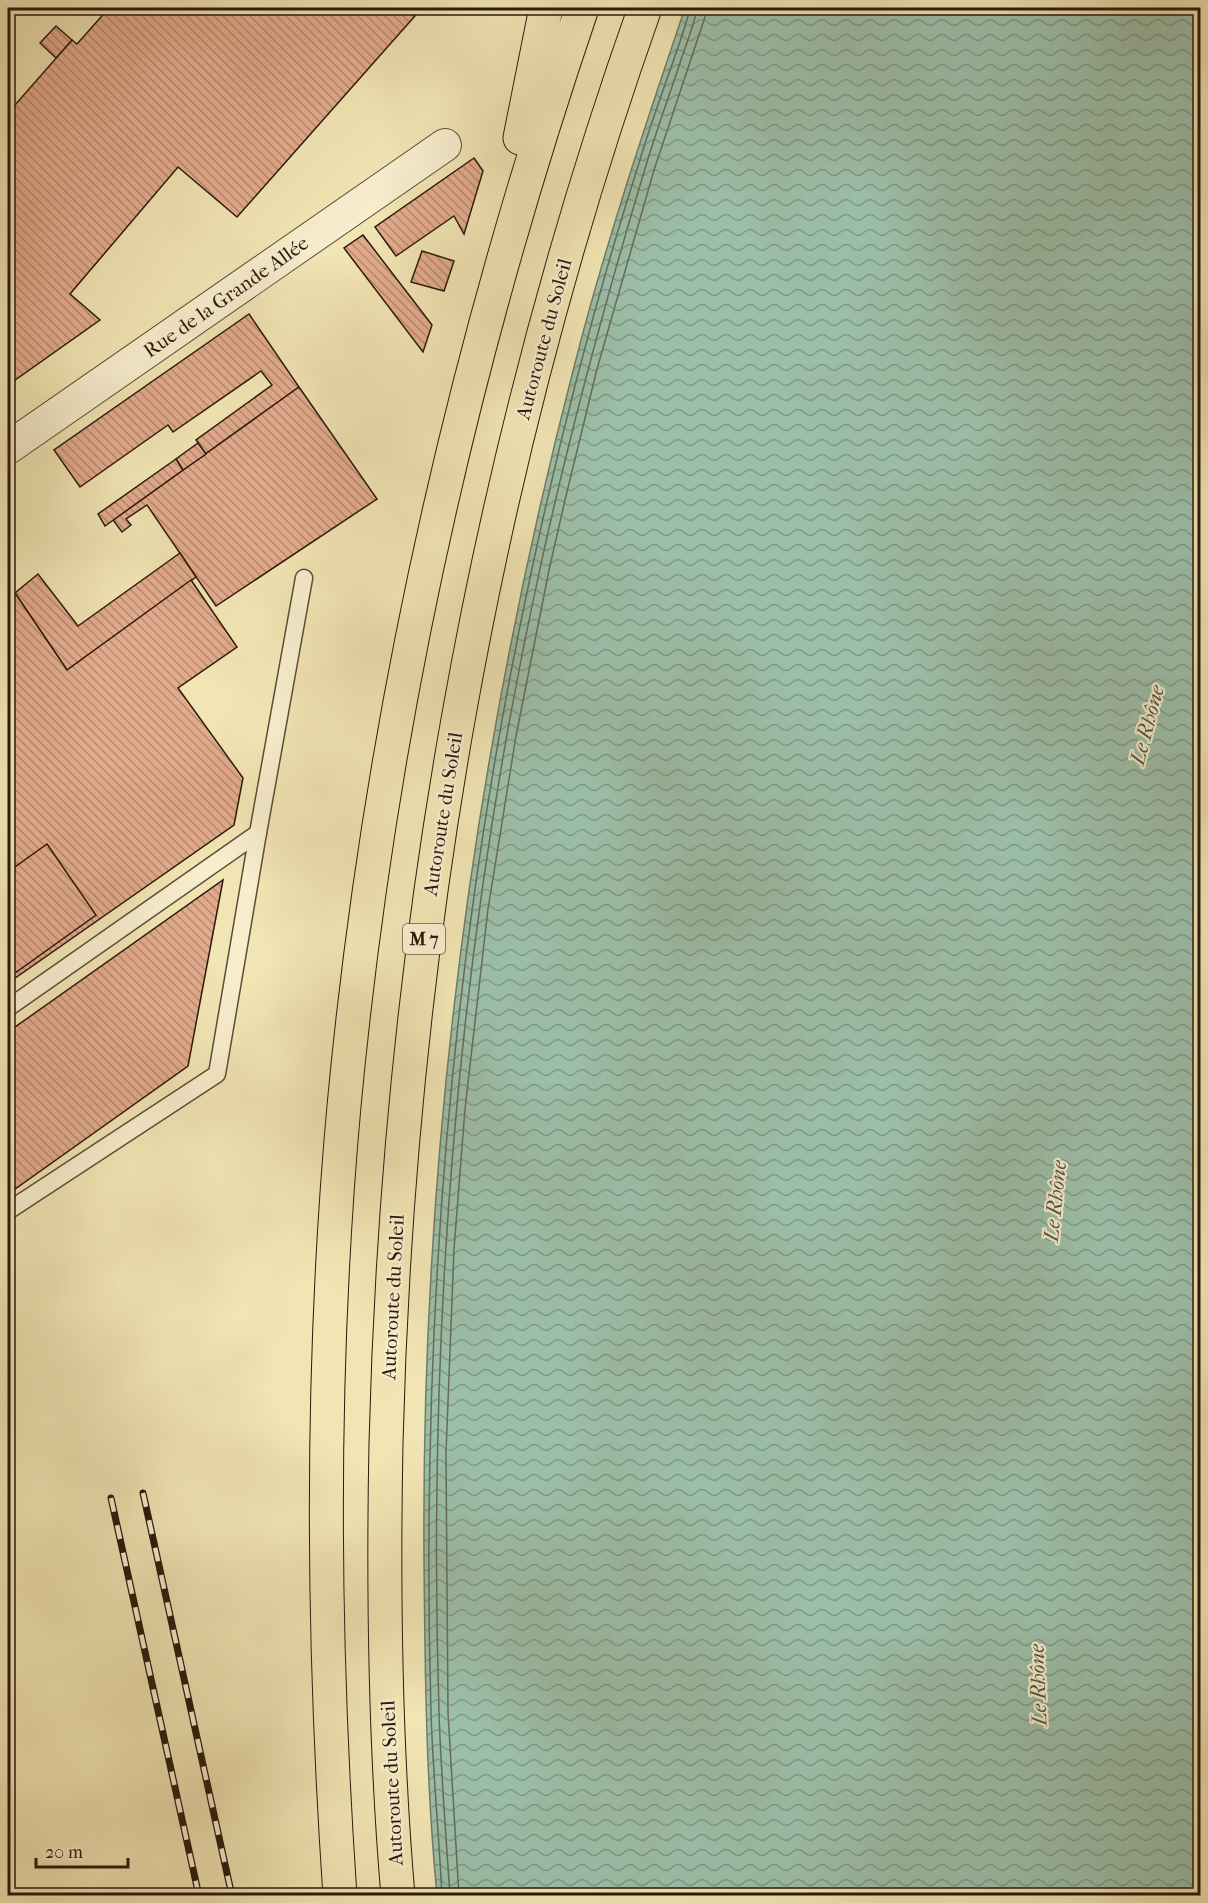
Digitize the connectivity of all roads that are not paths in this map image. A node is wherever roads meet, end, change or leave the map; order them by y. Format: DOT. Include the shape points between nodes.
graph roads {
  1 [pos="546,8"];
  2 [pos="582,8"];
  3 [pos="645,8"];
  4 [pos="445,145"];
  5 [pos="474,366"];
  6 [pos="8,448"];
  7 [pos="304,578"];
  8 [pos="258,833"];
  9 [pos="8,1008"];
  10 [pos="8,1211"];
  11 [pos="340,1896"];
  12 [pos="398,1896"];
  1 -- 5 [label="highway"];
  2 -- 5 [label="highway" via="511,231"];
  3 -- 12 [label="highway, Autoroute du Soleil / M 7" via="566,253 515,450 463,689 426,925 411,1045 392,1280 387,1411 387,1709"];
  4 -- 6 [label="street, Rue de la Grande Allée"];
  5 -- 11 [label="highway" via="415,624 383,798 344,1108 330,1336 326,1566 332,1790"];
  7 -- 8 [label="lane"];
  8 -- 9 [label="lane"];
  8 -- 10 [label="lane" via="217,1074"];
}
